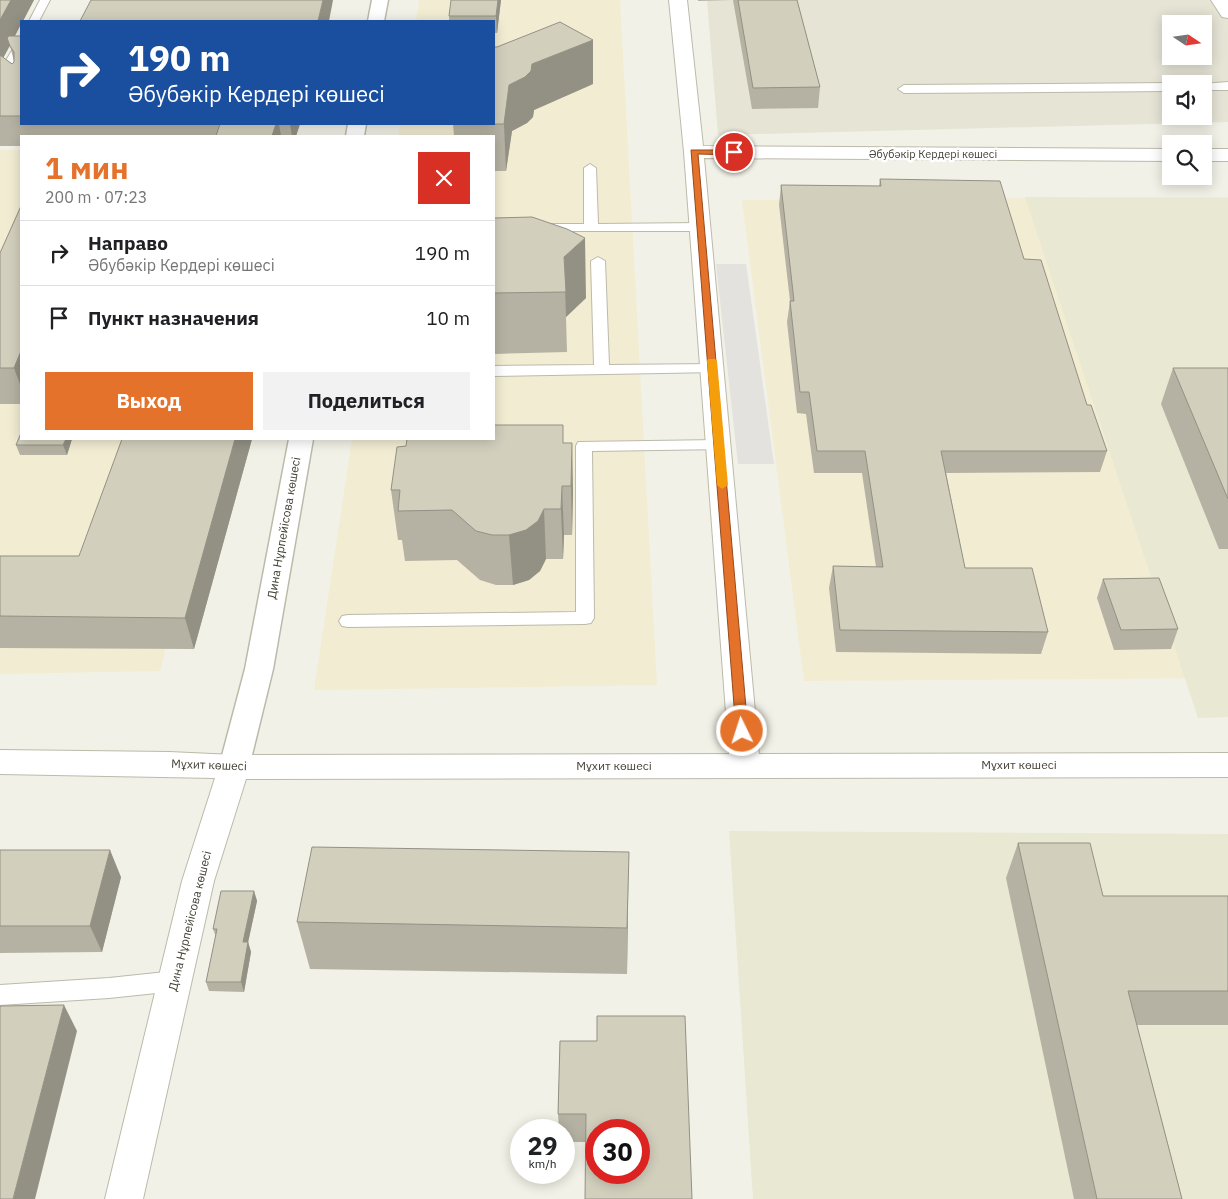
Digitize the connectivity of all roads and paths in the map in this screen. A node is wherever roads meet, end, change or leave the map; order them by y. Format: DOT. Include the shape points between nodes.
graph roads {
  1 [pos="45,0"];
  2 [pos="380,0"];
  3 [pos="678,0"];
  4 [pos="1220,0"];
  5 [pos="1228,13"];
  6 [pos="35,20"];
  7 [pos="376,20"];
  8 [pos="20,46"];
  9 [pos="20,86"];
  10 [pos="1228,86"];
  11 [pos="1162,87"];
  12 [pos="1212,87"];
  13 [pos="904,89"];
  14 [pos="694,152"];
  15 [pos="1162,155"];
  16 [pos="1212,155"];
  17 [pos="1228,155"];
  18 [pos="590,168"];
  19 [pos="700,227"];
  20 [pos="533,228"];
  21 [pos="591,228"];
  22 [pos="598,261"];
  23 [pos="712,369"];
  24 [pos="602,370"];
  25 [pos="495,371"];
  26 [pos="300,440"];
  27 [pos="719,445"];
  28 [pos="565,446"];
  29 [pos="584,446"];
  30 [pos="348,621"];
  31 [pos="0,762"];
  32 [pos="1228,765"];
  33 [pos="745,766"];
  34 [pos="234,767"];
  35 [pos="175,981"];
  36 [pos="0,995"];
  37 [pos="124,1199"];
  1 -- 6 [label="lane"];
  2 -- 7 [label="street"];
  3 -- 14 [label="street"];
  4 -- 5 [label="street"];
  8 -- 9 [label="lane" via="8,67 11,77"];
  10 -- 12 [label="lane"];
  11 -- 13 [label="lane"];
  14 -- 15 [label="street, Әбубәкір Кердері көшесі"];
  14 -- 19 [label="street"];
  16 -- 17 [label="street"];
  18 -- 21 [label="lane"];
  19 -- 21 [label="lane"];
  19 -- 23 [label="street"];
  20 -- 21 [label="lane"];
  22 -- 24 [label="lane"];
  23 -- 24 [label="lane"];
  23 -- 27 [label="street"];
  24 -- 25 [label="lane"];
  26 -- 34 [label="street, Дина Нұрпейісова көшесі" via="259,669"];
  27 -- 29 [label="lane"];
  27 -- 33 [label="street"];
  28 -- 29 [label="lane"];
  29 -- 30 [label="lane" via="585,618"];
  31 -- 34 [label="street, Мұхит көшесі"];
  32 -- 33 [label="street, Мұхит көшесі"];
  33 -- 34 [label="street, Мұхит көшесі"];
  34 -- 35 [label="street, Дина Нұрпейісова көшесі" via="198,881"];
  35 -- 36 [label="lane"];
  35 -- 37 [label="street, Дина Нұрпейісова көшесі"];
}
